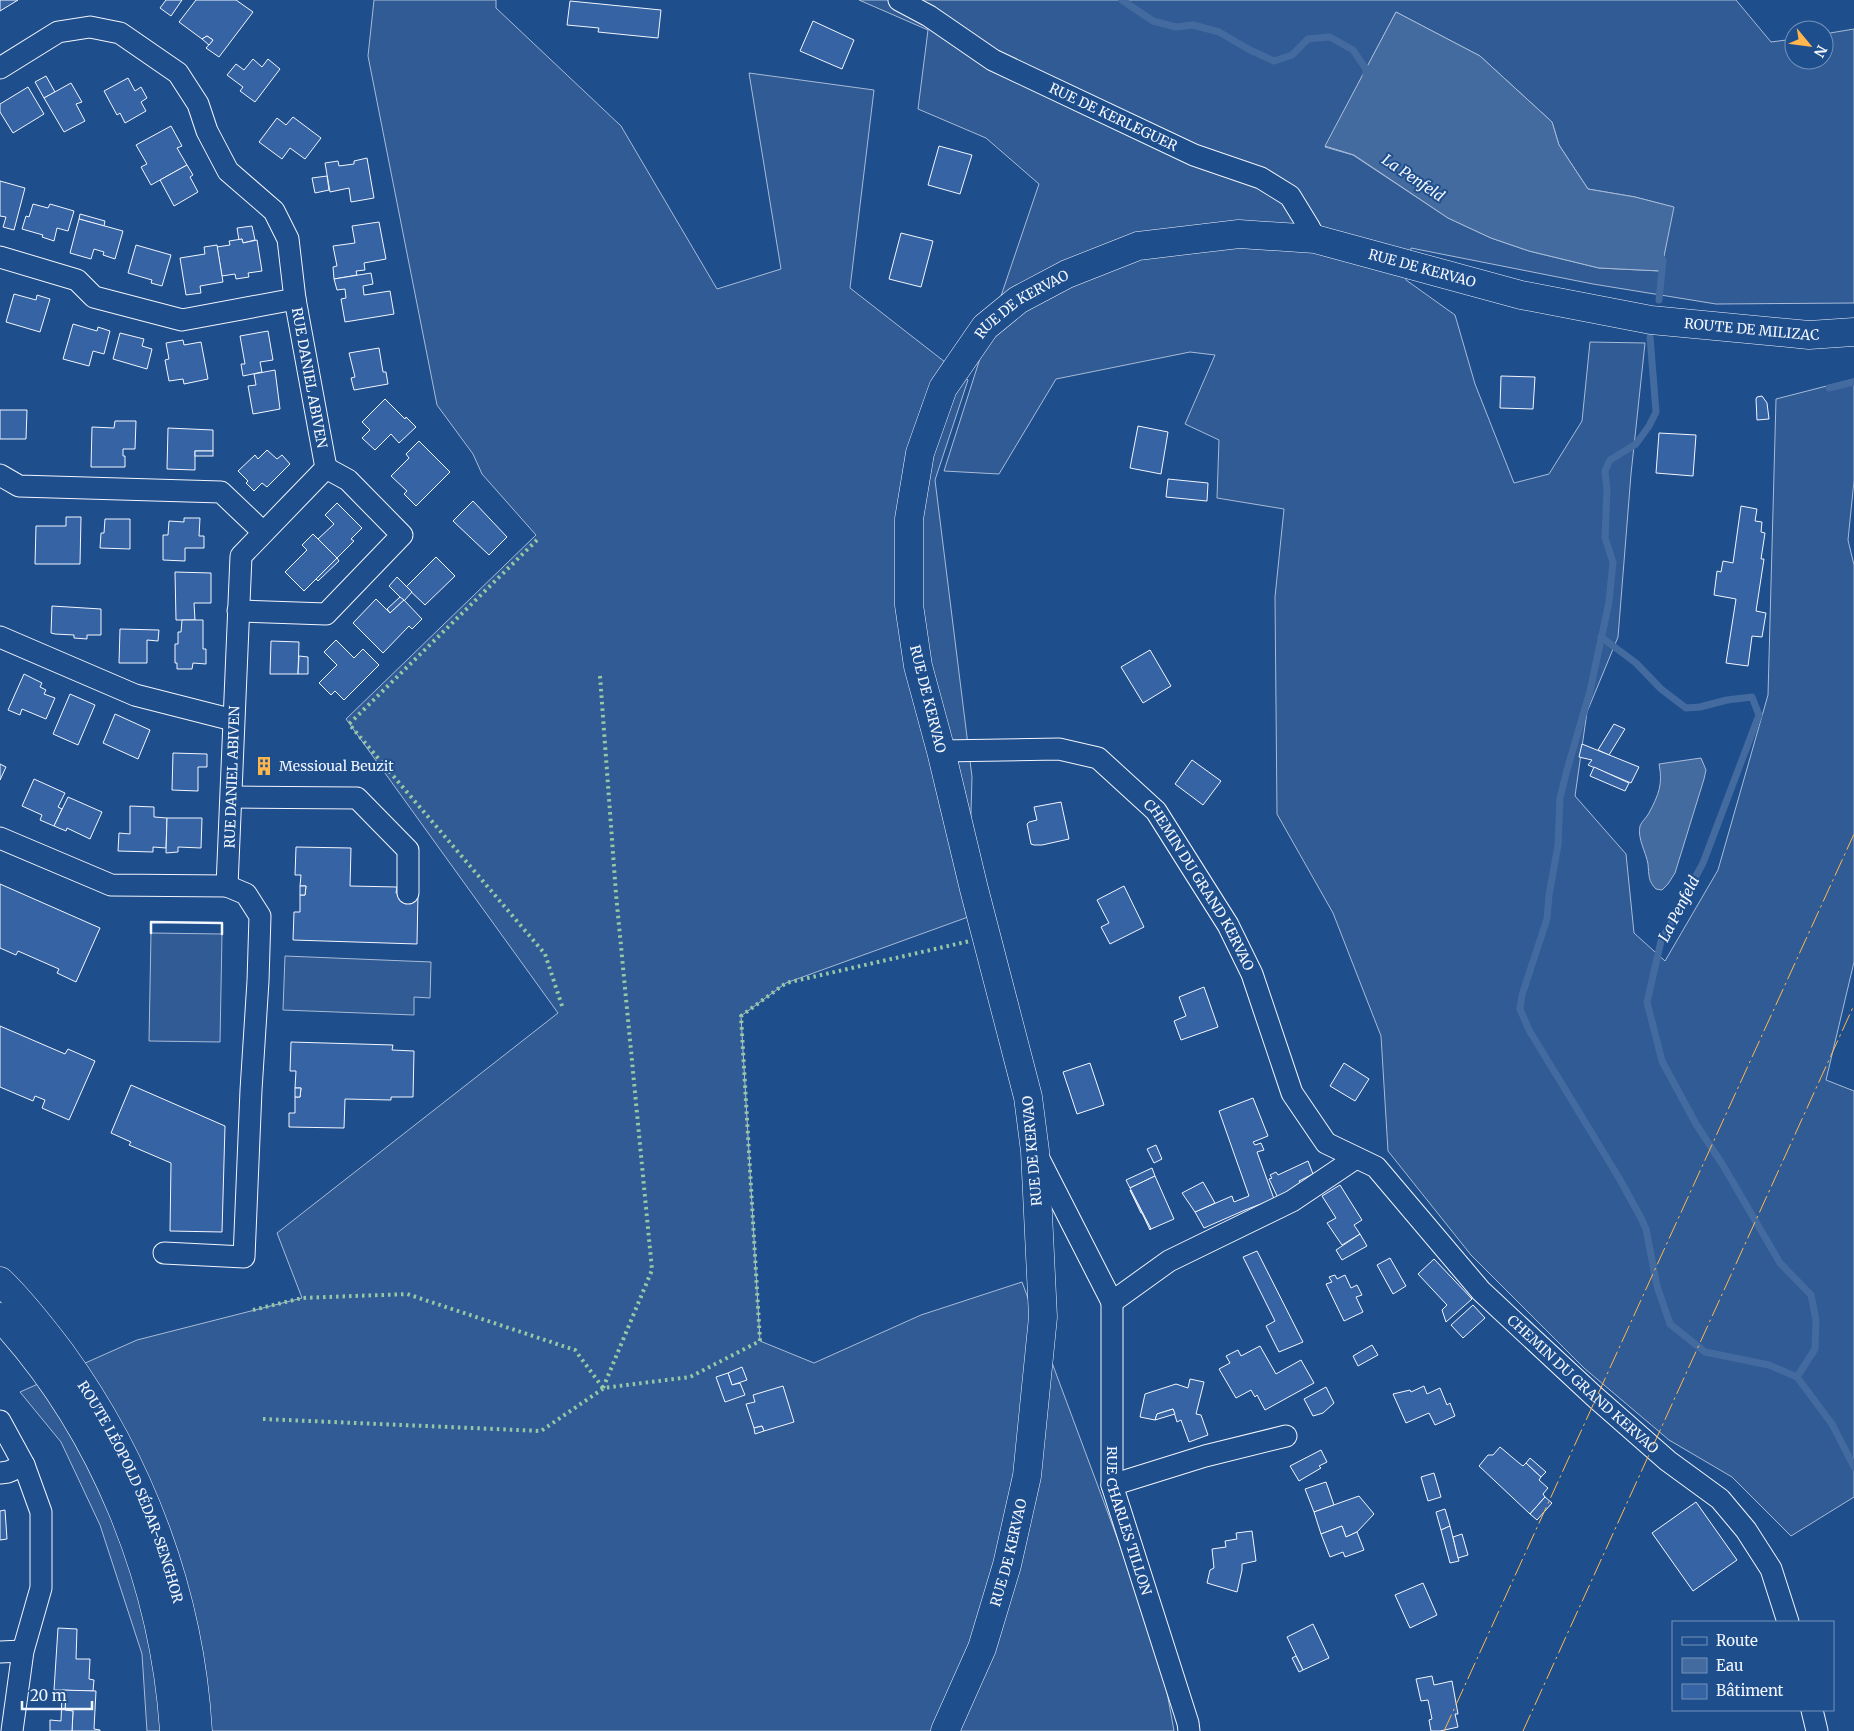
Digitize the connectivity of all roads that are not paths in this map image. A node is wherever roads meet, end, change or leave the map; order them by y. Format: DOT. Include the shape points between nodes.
graph roads {
  1 [pos="899,0"];
  2 [pos="0,68"];
  3 [pos="1314,239"];
  4 [pos="0,257"];
  5 [pos="295,299"];
  6 [pos="1651,320"];
  7 [pos="1854,332"];
  8 [pos="326,468"];
  9 [pos="0,475"];
  10 [pos="262,532"];
  11 [pos="238,611"];
  12 [pos="0,637"];
  13 [pos="234,720"];
  14 [pos="941,751"];
  15 [pos="232,797"];
  16 [pos="0,838"];
  17 [pos="227,886"];
  18 [pos="408,893"];
  19 [pos="1035,1151"];
  20 [pos="1356,1158"];
  21 [pos="164,1253"];
  22 [pos="0,1280"];
  23 [pos="1112,1302"];
  24 [pos="0,1317"];
  25 [pos="0,1421"];
  26 [pos="1286,1436"];
  27 [pos="24,1465"];
  28 [pos="0,1473"];
  29 [pos="1112,1485"];
  30 [pos="1788,1621"];
  31 [pos="23,1651"];
  32 [pos="0,1652"];
  33 [pos="1812,1711"];
  34 [pos="12,1731"];
  35 [pos="174,1731"];
  36 [pos="198,1731"];
  37 [pos="945,1731"];
  38 [pos="1189,1731"];
  39 [pos="1817,1731"];
  1 -- 3 [label="street, RUE DE KERLEGUER" via="929,16 993,60 1186,151 1261,178 1290,196"];
  2 -- 5 [label="street, RUE DANIEL ABIVEN" via="58,32 90,27 120,33 178,73 198,104 207,131 228,171 274,211 288,239"];
  3 -- 6 [label="main road, RUE DE KERVAO" via="1521,295"];
  3 -- 14 [label="main road, RUE DE KERVAO" via="1239,234 1138,246 1067,274 1026,295 985,327 943,388 920,453 909,519 909,605 918,666"];
  4 -- 5 [label="street" via="77,280 94,297 182,320"];
  5 -- 8 [label="street, RUE DANIEL ABIVEN"];
  6 -- 7 [label="main road, ROUTE DE MILIZAC" via="1809,335"];
  8 -- 10 [label="street, RUE DANIEL ABIVEN"];
  8 -- 11 [label="street" via="348,480 402,534 326,614"];
  9 -- 10 [label="street" via="19,486 221,492"];
  10 -- 11 [label="street, RUE DANIEL ABIVEN" via="241,556"];
  11 -- 13 [label="street, RUE DANIEL ABIVEN"];
  12 -- 13 [label="street" via="135,695"];
  13 -- 15 [label="street, RUE DANIEL ABIVEN"];
  14 -- 19 [label="main road, RUE DE KERVAO" via="1028,1097"];
  14 -- 20 [label="street, CHEMIN DU GRAND KERVAO" via="1059,749 1098,758 1156,811 1228,925 1252,974 1292,1093 1326,1143"];
  15 -- 17 [label="street, RUE DANIEL ABIVEN"];
  15 -- 18 [label="street" via="357,798 408,850"];
  16 -- 17 [label="street" via="111,885"];
  17 -- 21 [label="street" via="246,894 260,916 244,1257"];
  19 -- 23 [label="street"];
  19 -- 37 [label="main road, RUE DE KERVAO" via="1043,1318 1027,1476 1007,1565 982,1648"];
  20 -- 23 [label="street" via="1292,1201 1169,1261"];
  20 -- 30 [label="street, CHEMIN DU GRAND KERVAO" via="1376,1167 1481,1291 1668,1461 1720,1499 1746,1530 1771,1569"];
  22 -- 36 [label="main road, ROUTE LÉOPOLD SÉDAR-SENGHOR" via="44,1330 85,1386 145,1500 180,1605 189,1647"];
  23 -- 29 [label="street, RUE CHARLES TILLON"];
  24 -- 35 [label="main road, ROUTE LÉOPOLD SÉDAR-SENGHOR" via="48,1375 92,1446 117,1497 155,1608 165,1656"];
  25 -- 27 [label="street"];
  26 -- 29 [label="street" via="1205,1456"];
  27 -- 28 [label="street"];
  27 -- 31 [label="street" via="41,1512 40,1588"];
  29 -- 38 [label="street, RUE CHARLES TILLON" via="1157,1620"];
  31 -- 32 [label="street"];
  31 -- 34 [label="street"];
  33 -- 39 [label="street"];
}
